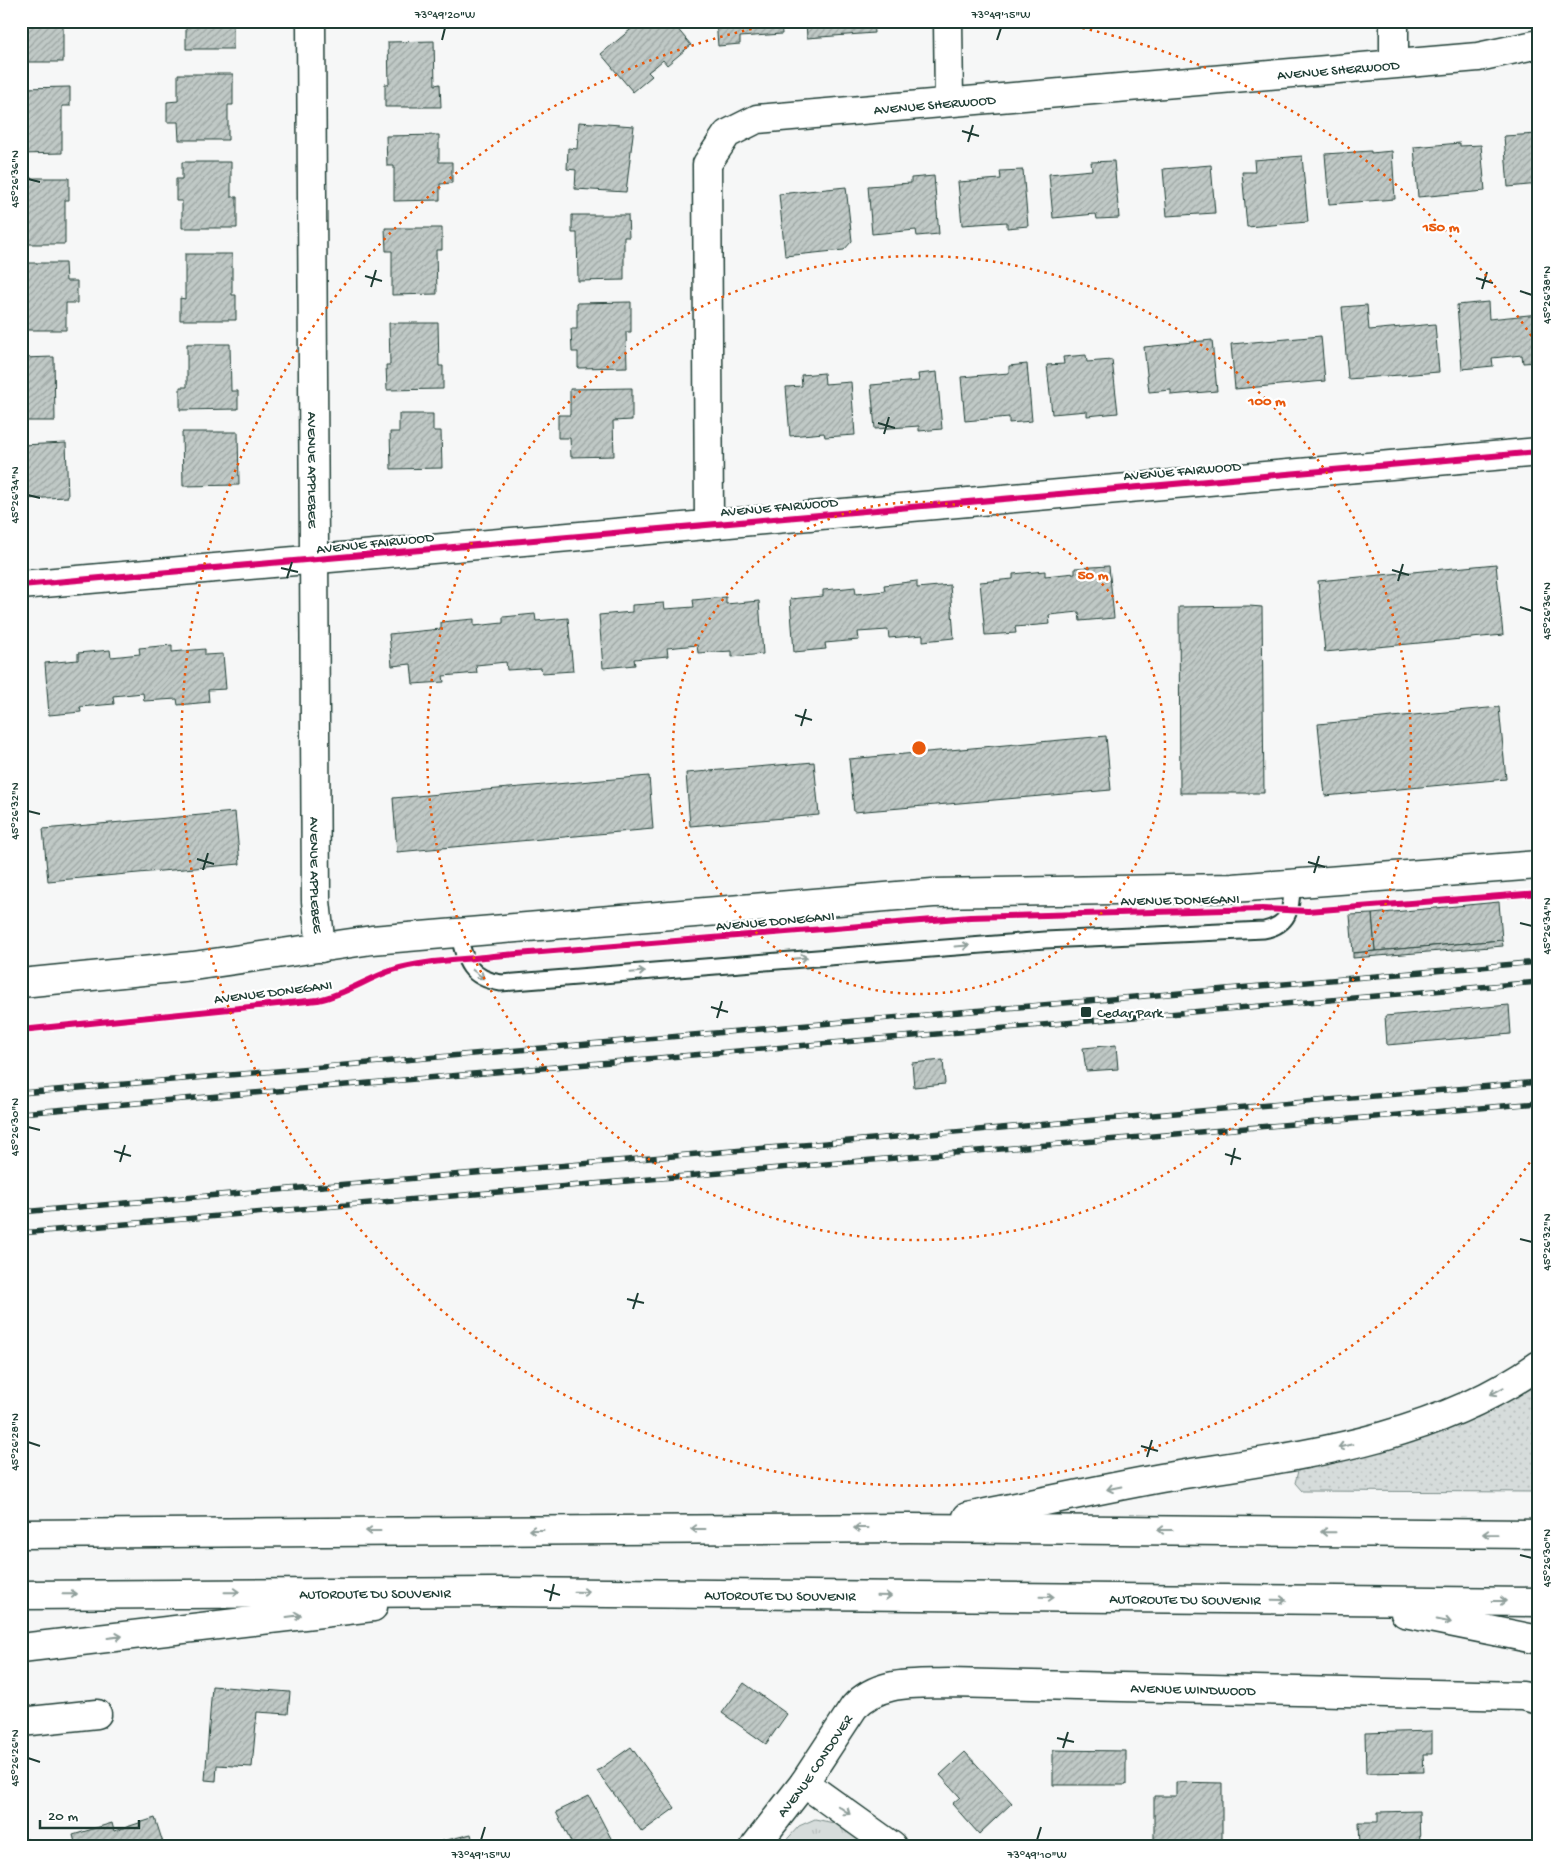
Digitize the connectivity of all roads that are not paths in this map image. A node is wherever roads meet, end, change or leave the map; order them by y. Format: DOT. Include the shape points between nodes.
graph roads {
  1 [pos="311,21"];
  2 [pos="948,21"];
  3 [pos="1394,21"];
  4 [pos="1539,44"];
  5 [pos="1394,63"];
  6 [pos="949,102"];
  7 [pos="1539,452"];
  8 [pos="709,525"];
  9 [pos="314,561"];
  10 [pos="21,585"];
  11 [pos="1539,865"];
  12 [pos="1292,885"];
  13 [pos="458,932"];
  14 [pos="321,948"];
  15 [pos="21,983"];
  16 [pos="1539,1366"];
  17 [pos="909,1528"];
  18 [pos="21,1534"];
  19 [pos="1539,1534"];
  20 [pos="498,1592"];
  21 [pos="21,1595"];
  22 [pos="1345,1600"];
  23 [pos="1539,1602"];
  24 [pos="1539,1640"];
  25 [pos="21,1648"];
  26 [pos="1539,1700"];
  27 [pos="854,1707"];
  28 [pos="97,1714"];
  29 [pos="21,1722"];
  30 [pos="804,1783"];
  31 [pos="755,1846"];
  32 [pos="892,1846"];
  1 -- 9 [label="main road, AVENUE APPLEBEE"];
  2 -- 6 [label="main road"];
  3 -- 5 [label="main road"];
  4 -- 5 [label="main road, AVENUE SHERWOOD" via="1478,57"];
  5 -- 6 [label="main road, AVENUE SHERWOOD"];
  6 -- 8 [label="main road, AVENUE SHERWOOD" via="757,119 728,134 707,164"];
  7 -- 8 [label="main road, AVENUE FAIRWOOD"];
  8 -- 9 [label="main road, AVENUE FAIRWOOD"];
  9 -- 10 [label="main road, AVENUE FAIRWOOD"];
  9 -- 14 [label="main road, AVENUE APPLEBEE" via="316,901"];
  11 -- 12 [label="main road, AVENUE DONEGANI"];
  12 -- 13 [label="main road, AVENUE DONEGANI" via="1184,890 933,893"];
  13 -- 12 [label="lane, one-way" via="464,959 472,970 486,980 501,983 1045,940 1264,930 1278,926 1288,914"];
  13 -- 14 [label="main road, AVENUE DONEGANI"];
  14 -- 15 [label="main road, AVENUE DONEGANI" via="193,966"];
  16 -- 17 [label="main road, one-way" via="1475,1403 1378,1438 1267,1462 1162,1478"];
  17 -- 18 [label="main road, one-way"];
  19 -- 17 [label="main road, one-way"];
  21 -- 20 [label="main road, AUTOROUTE DU SOUVENIR, one-way"];
  20 -- 22 [label="main road, AUTOROUTE DU SOUVENIR, one-way"];
  25 -- 20 [label="main road, one-way"];
  22 -- 23 [label="main road, AUTOROUTE DU SOUVENIR, one-way"];
  22 -- 24 [label="main road, one-way"];
  26 -- 27 [label="main road, AVENUE WINDWOOD" via="1523,1696 949,1683 888,1686 861,1699"];
  27 -- 30 [label="main road, AVENUE CONDOVER"];
  28 -- 29 [label="main road"];
  30 -- 31 [label="main road, AVENUE CONDOVER"];
  30 -- 32 [label="main road, one-way"];
}
